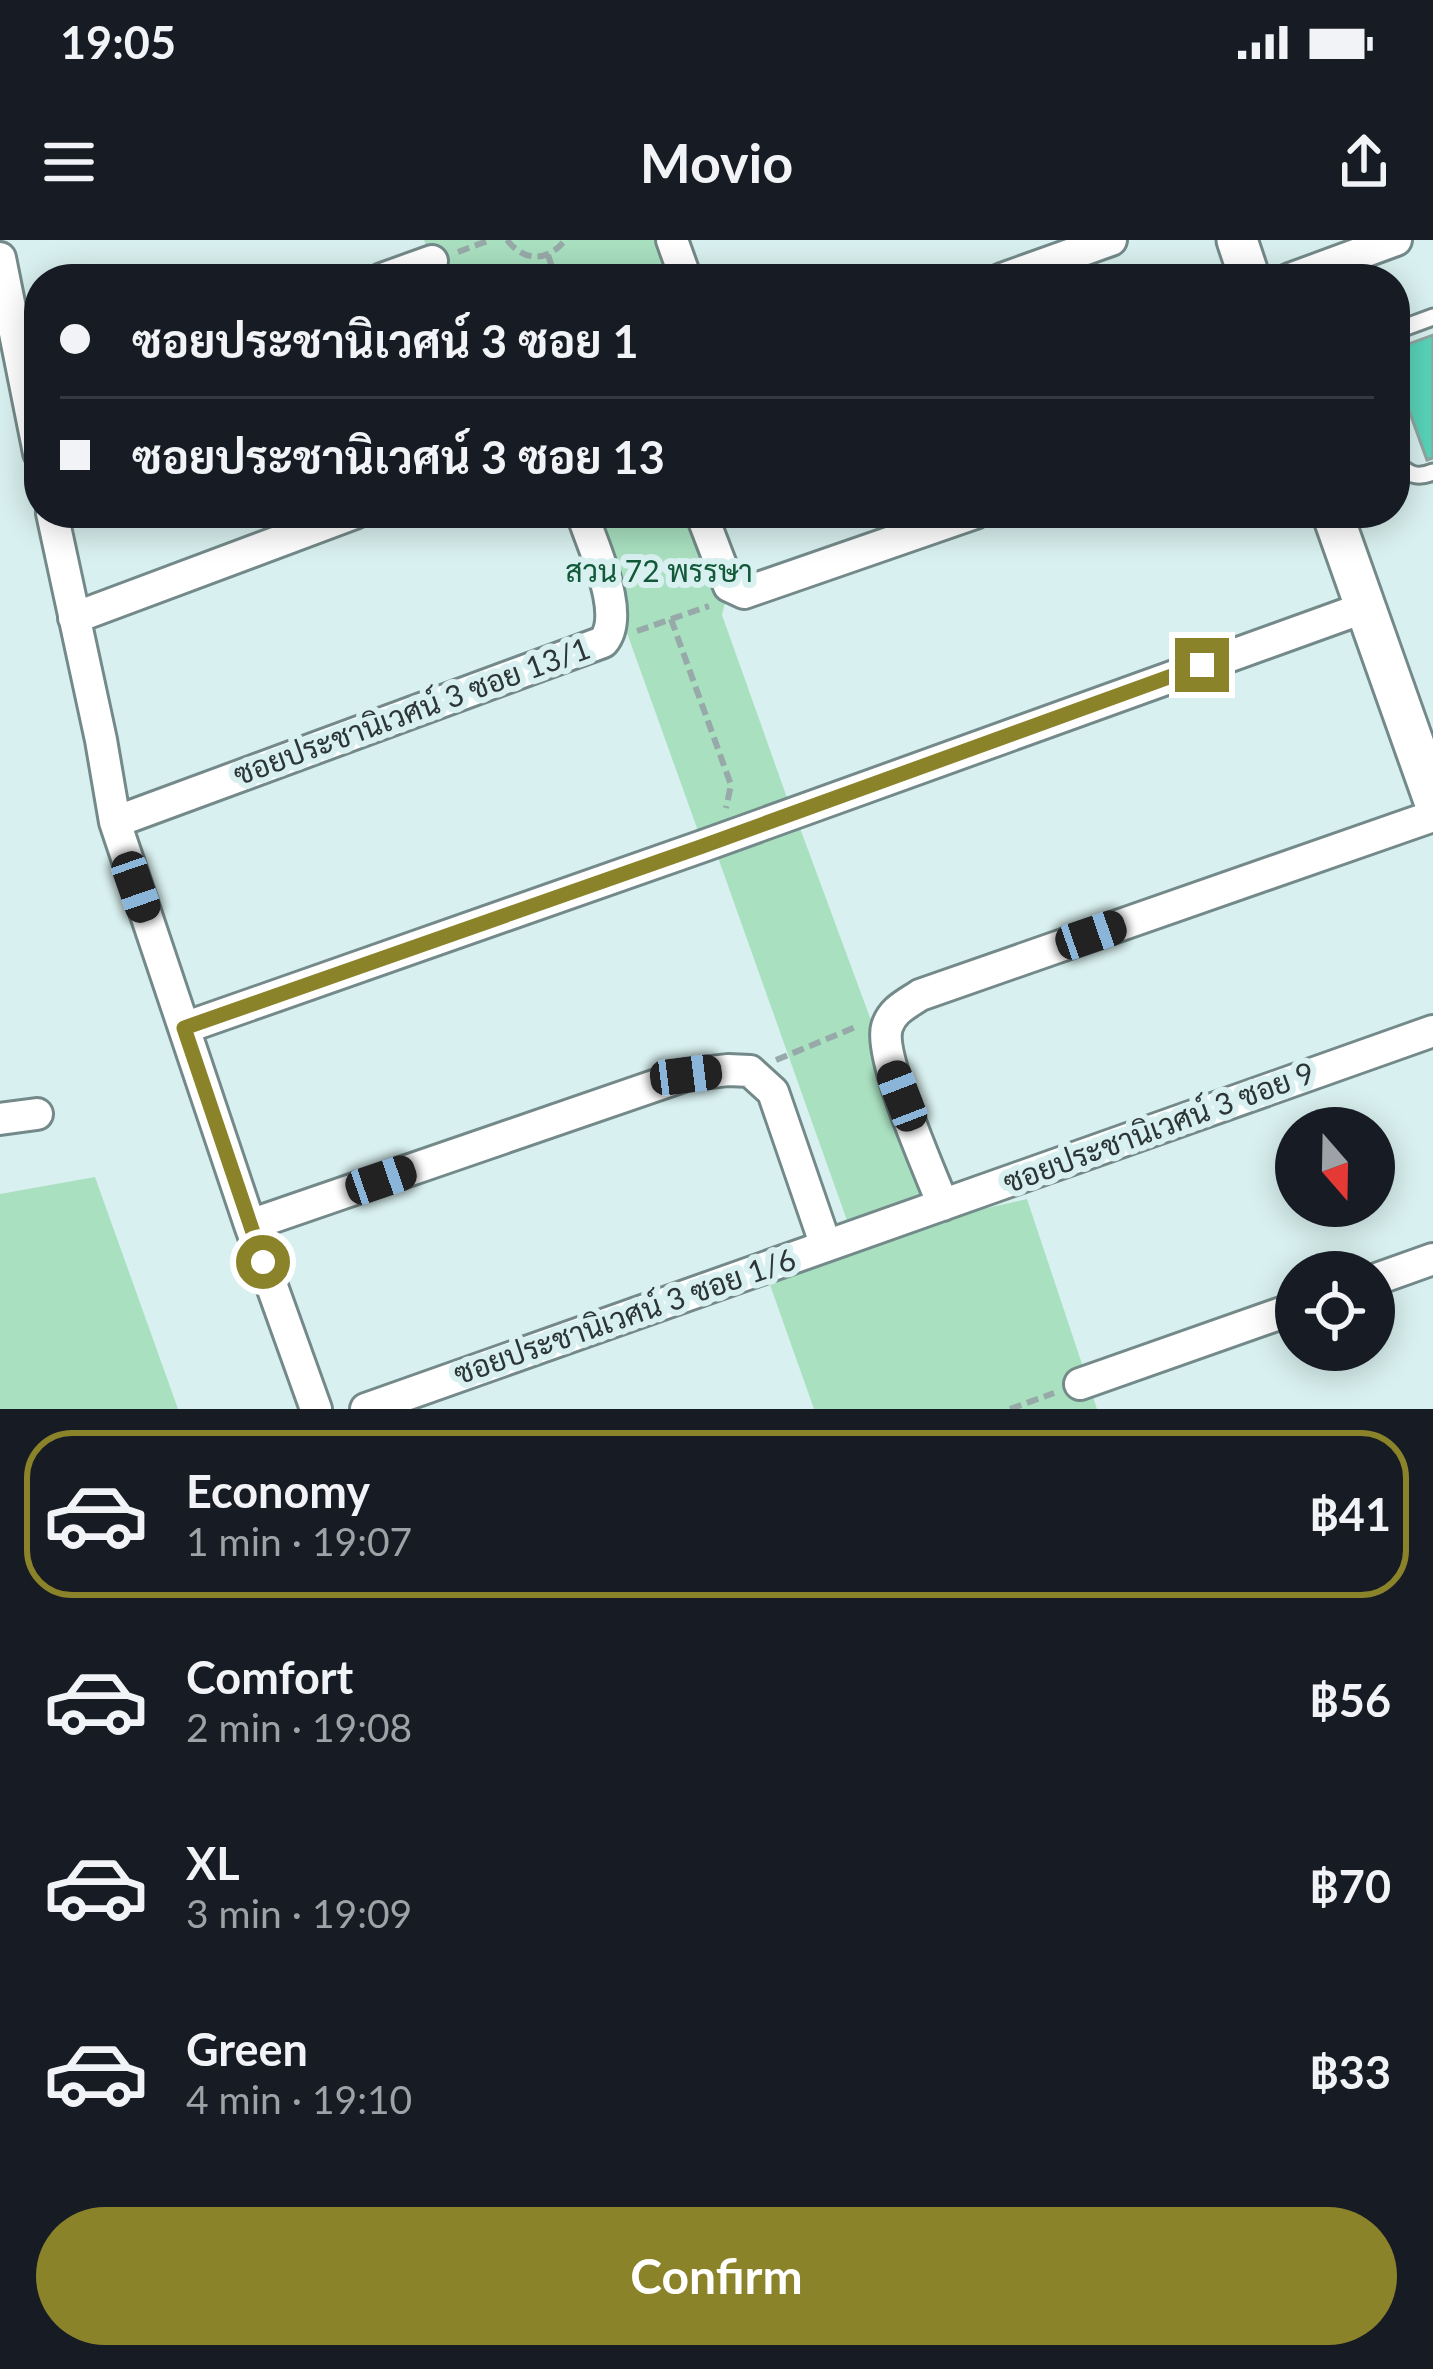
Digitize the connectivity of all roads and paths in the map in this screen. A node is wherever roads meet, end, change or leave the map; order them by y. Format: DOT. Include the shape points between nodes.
graph roads {
  1 [pos="507,240"];
  2 [pos="565,240"];
  3 [pos="1111,240"];
  4 [pos="1396,240"];
  5 [pos="548,255"];
  6 [pos="0,258"];
  7 [pos="551,264"];
  8 [pos="1044,264"];
  9 [pos="1331,264"];
  10 [pos="24,362"];
  11 [pos="55,528"];
  12 [pos="316,528"];
  13 [pos="586,528"];
  14 [pos="706,528"];
  15 [pos="930,528"];
  16 [pos="1337,528"];
  17 [pos="725,604"];
  18 [pos="1366,607"];
  19 [pos="74,618"];
  20 [pos="671,619"];
  21 [pos="626,637"];
  22 [pos="1433,798"];
  23 [pos="727,808"];
  24 [pos="1433,816"];
  25 [pos="115,822"];
  26 [pos="895,1011"];
  27 [pos="184,1028"];
  28 [pos="1433,1031"];
  29 [pos="750,1071"];
  30 [pos="37,1114"];
  31 [pos="0,1119"];
  32 [pos="943,1205"];
  33 [pos="250,1225"];
  34 [pos="884,1225"];
  35 [pos="826,1246"];
  36 [pos="1433,1259"];
  37 [pos="1395,1273"];
  38 [pos="1275,1314"];
  39 [pos="1080,1384"];
  40 [pos="316,1409"];
  41 [pos="366,1409"];
  42 [pos="1010,1409"];
  1 -- 5 [label="path" via="526,256"];
  2 -- 5 [label="path"];
  3 -- 8 [label="street"];
  4 -- 9 [label="street"];
  5 -- 7 [label="path"];
  6 -- 10 [label="street"];
  11 -- 19 [label="street"];
  12 -- 19 [label="street"];
  13 -- 25 [label="street, ซอยประชานิเวศน์ 3 ซอย 13/1" via="610,599 611,633 603,642"];
  14 -- 15 [label="street" via="729,586 744,592"];
  16 -- 18 [label="street"];
  17 -- 20 [label="path"];
  18 -- 22 [label="street"];
  18 -- 27 [label="street"];
  19 -- 25 [label="street"];
  20 -- 21 [label="path"];
  20 -- 23 [label="path" via="731,785"];
  24 -- 26 [label="street" via="920,995"];
  25 -- 27 [label="street"];
  26 -- 29 [label="path"];
  26 -- 32 [label="street" via="885,1029 888,1059"];
  27 -- 33 [label="street"];
  28 -- 32 [label="street, ซอยประชานิเวศน์ 3 ซอย 9"];
  29 -- 33 [label="street" via="686,1075"];
  29 -- 35 [label="street" via="773,1092"];
  30 -- 31 [label="street"];
  32 -- 34 [label="street, ซอยประชานิเวศน์ 3 ซอย 9"];
  33 -- 40 [label="street"];
  34 -- 35 [label="street, ซอยประชานิเวศน์ 3 ซอย 1/6"];
  35 -- 41 [label="street, ซอยประชานิเวศน์ 3 ซอย 1/6"];
  36 -- 37 [label="street"];
  38 -- 39 [label="street"];
  39 -- 42 [label="path"];
}
